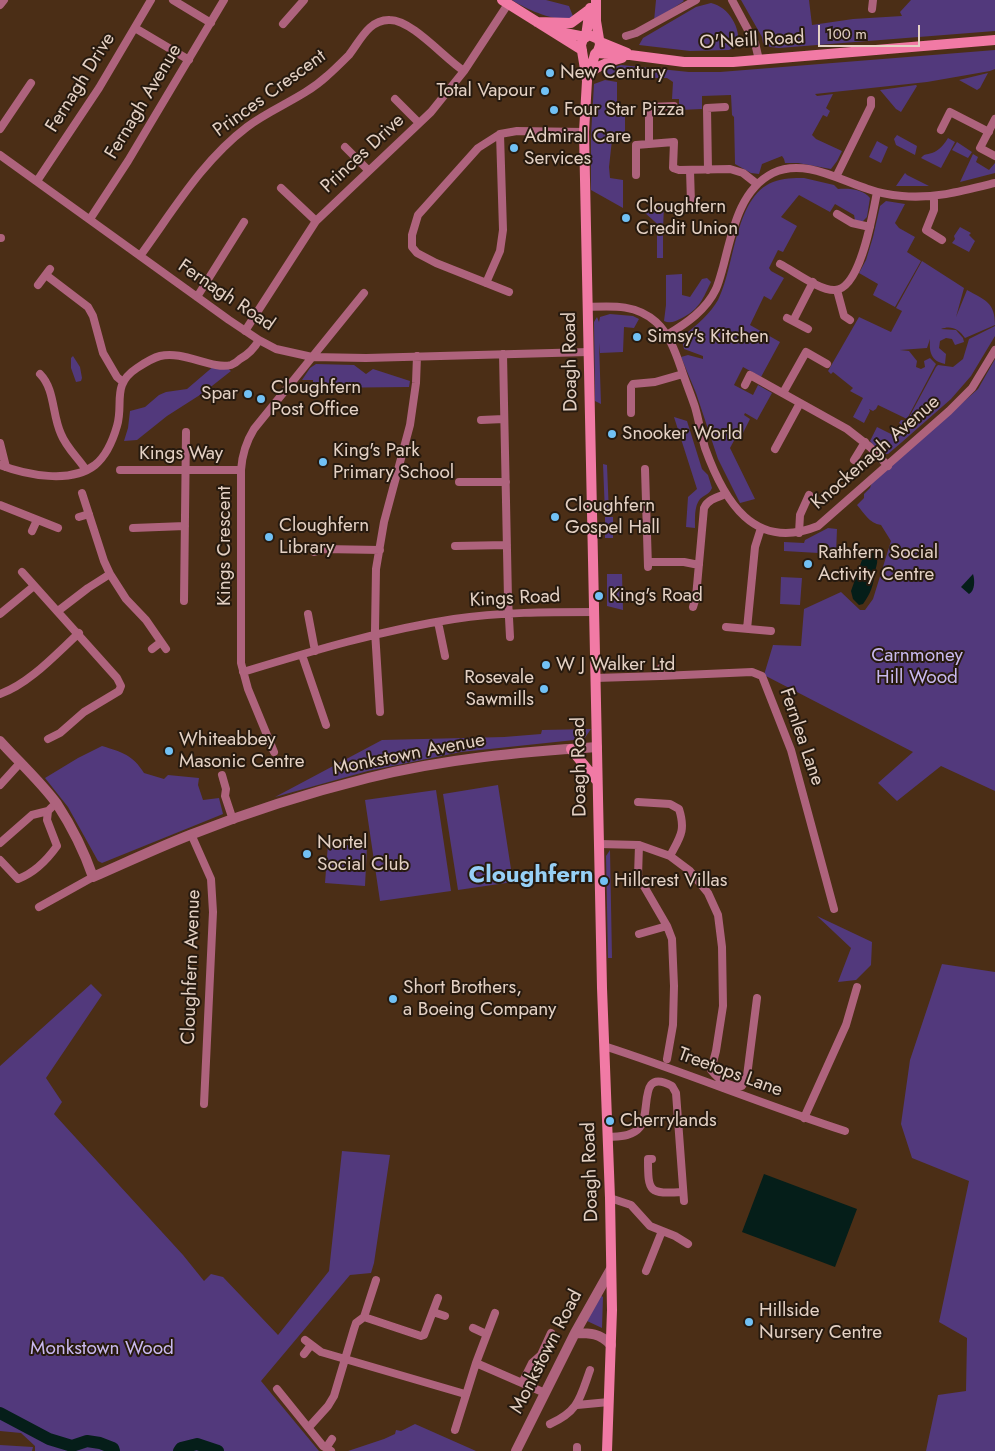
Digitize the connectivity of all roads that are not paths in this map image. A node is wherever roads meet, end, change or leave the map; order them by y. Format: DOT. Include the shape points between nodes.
graph roads {
  1 [pos="4,0"];
  2 [pos="151,0"];
  3 [pos="173,0"];
  4 [pos="224,0"];
  5 [pos="304,0"];
  6 [pos="696,0"];
  7 [pos="732,0"];
  8 [pos="873,0"];
  9 [pos="505,2"];
  10 [pos="593,3"];
  11 [pos="0,5"];
  12 [pos="872,9"];
  13 [pos="536,22"];
  14 [pos="210,23"];
  15 [pos="283,24"];
  16 [pos="135,28"];
  17 [pos="551,30"];
  18 [pos="626,36"];
  19 [pos="586,37"];
  20 [pos="599,40"];
  21 [pos="995,40"];
  22 [pos="583,51"];
  23 [pos="596,53"];
  24 [pos="634,55"];
  25 [pos="189,60"];
  26 [pos="759,60"];
  27 [pos="464,71"];
  28 [pos="588,78"];
  29 [pos="30,83"];
  30 [pos="395,99"];
  31 [pos="872,100"];
  32 [pos="674,106"];
  33 [pos="725,106"];
  34 [pos="995,119"];
  35 [pos="419,123"];
  36 [pos="0,129"];
  37 [pos="941,130"];
  38 [pos="584,132"];
  39 [pos="989,132"];
  40 [pos="500,134"];
  41 [pos="649,143"];
  42 [pos="345,148"];
  43 [pos="0,155"];
  44 [pos="995,156"];
  45 [pos="368,170"];
  46 [pos="690,170"];
  47 [pos="708,170"];
  48 [pos="636,175"];
  49 [pos="836,177"];
  50 [pos="37,181"];
  51 [pos="995,183"];
  52 [pos="757,184"];
  53 [pos="281,188"];
  54 [pos="877,192"];
  55 [pos="934,196"];
  56 [pos="691,203"];
  57 [pos="837,214"];
  58 [pos="90,219"];
  59 [pos="316,221"];
  60 [pos="244,222"];
  61 [pos="870,227"];
  62 [pos="942,240"];
  63 [pos="140,256"];
  64 [pos="780,264"];
  65 [pos="813,282"];
  66 [pos="486,283"];
  67 [pos="38,285"];
  68 [pos="837,290"];
  69 [pos="508,292"];
  70 [pos="364,293"];
  71 [pos="197,297"];
  72 [pos="588,307"];
  73 [pos="850,320"];
  74 [pos="808,329"];
  75 [pos="245,331"];
  76 [pos="667,335"];
  77 [pos="259,340"];
  78 [pos="995,350"];
  79 [pos="589,352"];
  80 [pos="503,354"];
  81 [pos="418,356"];
  82 [pos="312,358"];
  83 [pos="827,364"];
  84 [pos="40,374"];
  85 [pos="683,374"];
  86 [pos="123,382"];
  87 [pos="745,385"];
  88 [pos="783,393"];
  89 [pos="800,403"];
  90 [pos="631,413"];
  91 [pos="480,420"];
  92 [pos="504,420"];
  93 [pos="186,432"];
  94 [pos="864,442"];
  95 [pos="0,443"];
  96 [pos="775,449"];
  97 [pos="854,460"];
  98 [pos="3,466"];
  99 [pos="888,466"];
  100 [pos="86,470"];
  101 [pos="120,470"];
  102 [pos="185,470"];
  103 [pos="242,470"];
  104 [pos="645,470"];
  105 [pos="459,482"];
  106 [pos="506,482"];
  107 [pos="82,493"];
  108 [pos="726,494"];
  109 [pos="809,495"];
  110 [pos="0,505"];
  111 [pos="90,514"];
  112 [pos="80,517"];
  113 [pos="37,520"];
  114 [pos="185,526"];
  115 [pos="58,528"];
  116 [pos="133,528"];
  117 [pos="761,528"];
  118 [pos="32,531"];
  119 [pos="799,533"];
  120 [pos="455,546"];
  121 [pos="507,546"];
  122 [pos="380,550"];
  123 [pos="314,552"];
  124 [pos="699,565"];
  125 [pos="22,572"];
  126 [pos="110,574"];
  127 [pos="34,586"];
  128 [pos="184,601"];
  129 [pos="693,607"];
  130 [pos="58,611"];
  131 [pos="594,612"];
  132 [pos="0,614"];
  133 [pos="308,614"];
  134 [pos="509,614"];
  135 [pos="438,622"];
  136 [pos="726,626"];
  137 [pos="747,629"];
  138 [pos="771,631"];
  139 [pos="78,634"];
  140 [pos="375,636"];
  141 [pos="510,637"];
  142 [pos="152,649"];
  143 [pos="315,651"];
  144 [pos="302,655"];
  145 [pos="445,656"];
  146 [pos="243,672"];
  147 [pos="595,678"];
  148 [pos="0,694"];
  149 [pos="380,712"];
  150 [pos="326,725"];
  151 [pos="60,733"];
  152 [pos="48,739"];
  153 [pos="0,741"];
  154 [pos="66,741"];
  155 [pos="597,747"];
  156 [pos="571,749"];
  157 [pos="274,752"];
  158 [pos="20,763"];
  159 [pos="222,775"];
  160 [pos="598,782"];
  161 [pos="0,785"];
  162 [pos="638,802"];
  163 [pos="56,803"];
  164 [pos="48,811"];
  165 [pos="233,820"];
  166 [pos="191,834"];
  167 [pos="0,843"];
  168 [pos="599,844"];
  169 [pos="639,845"];
  170 [pos="670,856"];
  171 [pos="0,860"];
  172 [pos="93,877"];
  173 [pos="38,907"];
  174 [pos="834,909"];
  175 [pos="667,926"];
  176 [pos="639,934"];
  177 [pos="857,987"];
  178 [pos="756,998"];
  179 [pos="604,1046"];
  180 [pos="667,1059"];
  181 [pos="204,1104"];
  182 [pos="804,1118"];
  183 [pos="845,1131"];
  184 [pos="607,1136"];
  185 [pos="652,1159"];
  186 [pos="683,1192"];
  187 [pos="610,1198"];
  188 [pos="684,1201"];
  189 [pos="662,1231"];
  190 [pos="688,1244"];
  191 [pos="611,1269"];
  192 [pos="646,1271"];
  193 [pos="376,1280"];
  194 [pos="438,1298"];
  195 [pos="433,1312"];
  196 [pos="494,1314"];
  197 [pos="364,1316"];
  198 [pos="445,1316"];
  199 [pos="473,1328"];
  200 [pos="575,1333"];
  201 [pos="486,1334"];
  202 [pos="546,1337"];
  203 [pos="610,1345"];
  204 [pos="304,1354"];
  205 [pos="345,1360"];
  206 [pos="476,1363"];
  207 [pos="590,1370"];
  208 [pos="522,1383"];
  209 [pos="277,1389"];
  210 [pos="545,1393"];
  211 [pos="466,1394"];
  212 [pos="609,1402"];
  213 [pos="577,1405"];
  214 [pos="550,1424"];
  215 [pos="309,1427"];
  216 [pos="455,1430"];
  217 [pos="332,1439"];
  218 [pos="329,1450"];
  219 [pos="516,1451"];
  220 [pos="608,1451"];
  1 -- 11 [label="street"];
  2 -- 16 [label="street, Fernagh Drive"];
  3 -- 14 [label="street"];
  4 -- 14 [label="street, Fernagh Avenue"];
  5 -- 15 [label="street"];
  6 -- 18 [label="street"];
  7 -- 26 [label="street" via="755,43"];
  8 -- 12 [label="street"];
  9 -- 13 [label="main road"];
  9 -- 27 [label="street, Princes Drive"];
  10 -- 13 [label="main road" via="571,23"];
  10 -- 19 [label="main road"];
  10 -- 20 [label="main road"];
  13 -- 17 [label="main road"];
  14 -- 25 [label="street, Fernagh Avenue"];
  16 -- 25 [label="street"];
  16 -- 50 [label="street, Fernagh Drive"];
  17 -- 19 [label="main road"];
  17 -- 22 [label="main road"];
  19 -- 20 [label="main road"];
  19 -- 22 [label="main road" via="581,44"];
  20 -- 23 [label="main road" via="600,48"];
  20 -- 24 [label="main road, O'Neill Road"];
  21 -- 26 [label="main road, O'Neill Road"];
  22 -- 23 [label="main road"];
  22 -- 28 [label="main road, Doagh Road"];
  23 -- 24 [label="main road, O'Neill Road"];
  23 -- 28 [label="main road, Doagh Road"];
  24 -- 26 [label="main road, O'Neill Road" via="701,63"];
  24 -- 28 [label="main road" via="607,62 595,68"];
  25 -- 58 [label="street, Fernagh Avenue"];
  27 -- 35 [label="street, Princes Drive"];
  27 -- 63 [label="street, Princes Crescent" via="405,24 393,20 375,24 319,83 248,126 222,148 191,184"];
  28 -- 38 [label="main road, Doagh Road"];
  29 -- 36 [label="street"];
  30 -- 35 [label="street"];
  31 -- 49 [label="street"];
  32 -- 41 [label="street" via="649,107"];
  33 -- 47 [label="street" via="707,108"];
  34 -- 39 [label="street"];
  35 -- 45 [label="street, Princes Drive"];
  37 -- 39 [label="street" via="950,112"];
  38 -- 40 [label="street"];
  38 -- 72 [label="main road, Doagh Road"];
  39 -- 44 [label="street" via="980,148"];
  40 -- 66 [label="street" via="503,230 500,251"];
  40 -- 66 [label="street" via="478,148 418,215 412,235 412,247 417,254"];
  41 -- 46 [label="street" via="674,142 674,168"];
  41 -- 48 [label="street" via="636,145"];
  42 -- 45 [label="street"];
  43 -- 50 [label="street, Fernagh Road"];
  45 -- 59 [label="street, Princes Drive"];
  46 -- 47 [label="street"];
  46 -- 56 [label="street"];
  47 -- 52 [label="street" via="734,170"];
  49 -- 52 [label="street" via="814,170 791,169 774,173"];
  49 -- 54 [label="street"];
  50 -- 58 [label="street, Fernagh Road"];
  51 -- 55 [label="street"];
  52 -- 76 [label="street" via="733,228 717,288 695,316"];
  53 -- 59 [label="street"];
  54 -- 55 [label="street"];
  54 -- 61 [label="street"];
  55 -- 62 [label="street" via="934,210 926,230"];
  57 -- 61 [label="street" via="852,223"];
  58 -- 63 [label="street, Fernagh Road"];
  59 -- 75 [label="street, Princes Drive"];
  60 -- 71 [label="street"];
  61 -- 68 [label="street" via="854,274"];
  63 -- 71 [label="street, Fernagh Road"];
  64 -- 65 [label="street"];
  65 -- 68 [label="street"];
  65 -- 74 [label="street" via="790,319"];
  66 -- 69 [label="street"];
  67 -- 86 [label="street" via="48,272 88,307 103,353"];
  68 -- 73 [label="street" via="844,316"];
  70 -- 82 [label="street, Kings Crescent"];
  71 -- 75 [label="street, Fernagh Road"];
  72 -- 76 [label="street, Knockenagh Avenue" via="622,306 636,310 656,321"];
  72 -- 79 [label="main road, Doagh Road"];
  75 -- 77 [label="street, Fernagh Road"];
  76 -- 85 [label="street, Knockenagh Avenue"];
  77 -- 82 [label="street, Fernagh Road"];
  77 -- 86 [label="street" via="249,354 231,365 175,355 160,356 135,369"];
  78 -- 99 [label="street, Knockenagh Avenue" via="972,388"];
  79 -- 80 [label="street, Fernagh Road"];
  79 -- 131 [label="main road, Doagh Road"];
  80 -- 81 [label="street, Fernagh Road"];
  80 -- 92 [label="street"];
  81 -- 82 [label="street, Fernagh Road"];
  81 -- 122 [label="street" via="410,425 384,522"];
  82 -- 103 [label="street, Kings Crescent" via="250,437 243,454"];
  83 -- 88 [label="street" via="806,352"];
  84 -- 100 [label="street" via="48,386 61,436"];
  85 -- 90 [label="street" via="633,384"];
  85 -- 108 [label="street, Knockenagh Avenue" via="706,448"];
  86 -- 100 [label="street" via="118,424 112,442 102,458"];
  87 -- 88 [label="street" via="750,375"];
  88 -- 89 [label="street"];
  89 -- 94 [label="street"];
  89 -- 96 [label="street"];
  91 -- 92 [label="street"];
  92 -- 106 [label="street"];
  93 -- 102 [label="street"];
  94 -- 97 [label="street"];
  94 -- 99 [label="street"];
  95 -- 98 [label="street"];
  98 -- 100 [label="street" via="50,476 75,475"];
  99 -- 119 [label="street, Knockenagh Avenue" via="818,526"];
  101 -- 102 [label="street, Kings Way"];
  102 -- 103 [label="street, Kings Way"];
  102 -- 114 [label="street"];
  103 -- 146 [label="street, Kings Crescent"];
  104 -- 124 [label="street" via="648,565 684,562"];
  105 -- 106 [label="street"];
  106 -- 121 [label="street"];
  107 -- 111 [label="street"];
  108 -- 117 [label="street, Knockenagh Avenue" via="745,518"];
  108 -- 124 [label="street" via="713,499 704,508"];
  109 -- 119 [label="street" via="800,515"];
  110 -- 113 [label="street"];
  111 -- 112 [label="street"];
  111 -- 126 [label="street"];
  113 -- 115 [label="street"];
  113 -- 118 [label="street"];
  114 -- 116 [label="street"];
  114 -- 128 [label="street"];
  117 -- 119 [label="street, Knockenagh Avenue" via="775,533"];
  117 -- 137 [label="street" via="755,547"];
  120 -- 121 [label="street"];
  121 -- 134 [label="street"];
  122 -- 123 [label="street" via="324,549"];
  122 -- 140 [label="street"];
  124 -- 129 [label="street"];
  125 -- 127 [label="street"];
  126 -- 130 [label="street"];
  126 -- 142 [label="street" via="163,646"];
  127 -- 130 [label="street"];
  127 -- 132 [label="street"];
  130 -- 139 [label="street"];
  131 -- 134 [label="street, Kings Road"];
  131 -- 147 [label="main road, Doagh Road"];
  133 -- 143 [label="street"];
  134 -- 135 [label="street, Kings Road"];
  134 -- 141 [label="street"];
  135 -- 140 [label="street, Kings Road"];
  135 -- 145 [label="street"];
  136 -- 137 [label="street"];
  137 -- 138 [label="street"];
  139 -- 148 [label="street" via="12,690"];
  139 -- 151 [label="street" via="121,686 119,691 84,712"];
  140 -- 143 [label="street, Kings Road"];
  140 -- 149 [label="street"];
  143 -- 144 [label="street, Kings Road"];
  144 -- 146 [label="street, Kings Road"];
  144 -- 150 [label="street"];
  146 -- 157 [label="street, Kings Crescent"];
  147 -- 155 [label="main road, Doagh Road"];
  147 -- 174 [label="street, Fernlea Lane" via="661,672 752,672 762,676 791,750"];
  151 -- 152 [label="street"];
  151 -- 154 [label="street"];
  153 -- 158 [label="street"];
  155 -- 156 [label="street, Monkstown Avenue"];
  155 -- 160 [label="main road, Doagh Road"];
  156 -- 160 [label="main road"];
  156 -- 165 [label="street, Monkstown Avenue" via="434,764 308,795"];
  158 -- 161 [label="street"];
  158 -- 163 [label="street"];
  159 -- 165 [label="street"];
  160 -- 168 [label="main road, Doagh Road"];
  162 -- 170 [label="street" via="670,804 679,809 683,829"];
  163 -- 164 [label="street"];
  163 -- 172 [label="street" via="73,830"];
  164 -- 167 [label="street" via="32,815"];
  164 -- 171 [label="street" via="47,820 57,846 49,856 28,875 18,879"];
  165 -- 166 [label="street, Monkstown Avenue"];
  166 -- 172 [label="street, Monkstown Avenue"];
  166 -- 181 [label="street, Cloughfern Avenue" via="211,879 213,912"];
  168 -- 169 [label="street"];
  168 -- 179 [label="main road, Doagh Road"];
  169 -- 170 [label="street"];
  169 -- 175 [label="street" via="638,876"];
  170 -- 178 [label="street" via="690,871 708,893 718,915 723,1006 711,1070 719,1080 733,1087 742,1086 747,1076"];
  172 -- 173 [label="street"];
  175 -- 176 [label="street"];
  175 -- 180 [label="street" via="672,939 674,986 673,1025"];
  177 -- 182 [label="street" via="846,1025"];
  179 -- 182 [label="street, Treetops Lane"];
  179 -- 184 [label="main road, Doagh Road"];
  182 -- 183 [label="street, Treetops Lane"];
  184 -- 186 [label="street" via="628,1135 639,1128 645,1118 646,1093 650,1087 662,1082 672,1086 676,1093"];
  184 -- 187 [label="main road, Doagh Road"];
  185 -- 186 [label="street" via="648,1159 648,1182 652,1189 659,1194"];
  186 -- 188 [label="street"];
  187 -- 189 [label="street" via="630,1205 650,1226"];
  187 -- 191 [label="main road, Doagh Road"];
  189 -- 190 [label="street"];
  189 -- 192 [label="street"];
  191 -- 200 [label="street, Monkstown Road"];
  191 -- 203 [label="main road, Doagh Road"];
  193 -- 197 [label="street"];
  194 -- 195 [label="street"];
  195 -- 197 [label="street" via="426,1333 421,1336"];
  195 -- 198 [label="street"];
  196 -- 201 [label="street"];
  197 -- 205 [label="street" via="356,1323"];
  199 -- 201 [label="street"];
  200 -- 203 [label="street" via="599,1335"];
  200 -- 210 [label="street, Monkstown Road"];
  201 -- 206 [label="street"];
  202 -- 208 [label="street" via="540,1354"];
  203 -- 212 [label="main road, Doagh Road"];
  204 -- 205 [label="street" via="308,1342 321,1352"];
  205 -- 211 [label="street"];
  205 -- 215 [label="street" via="334,1396"];
  206 -- 208 [label="street"];
  206 -- 211 [label="street"];
  207 -- 213 [label="street"];
  208 -- 210 [label="street"];
  209 -- 215 [label="street"];
  210 -- 219 [label="street, Monkstown Road"];
  211 -- 216 [label="street"];
  212 -- 213 [label="street"];
  212 -- 220 [label="main road, Doagh Road"];
  213 -- 214 [label="street" via="562,1419"];
  215 -- 218 [label="street"];
  217 -- 218 [label="street"];
}
